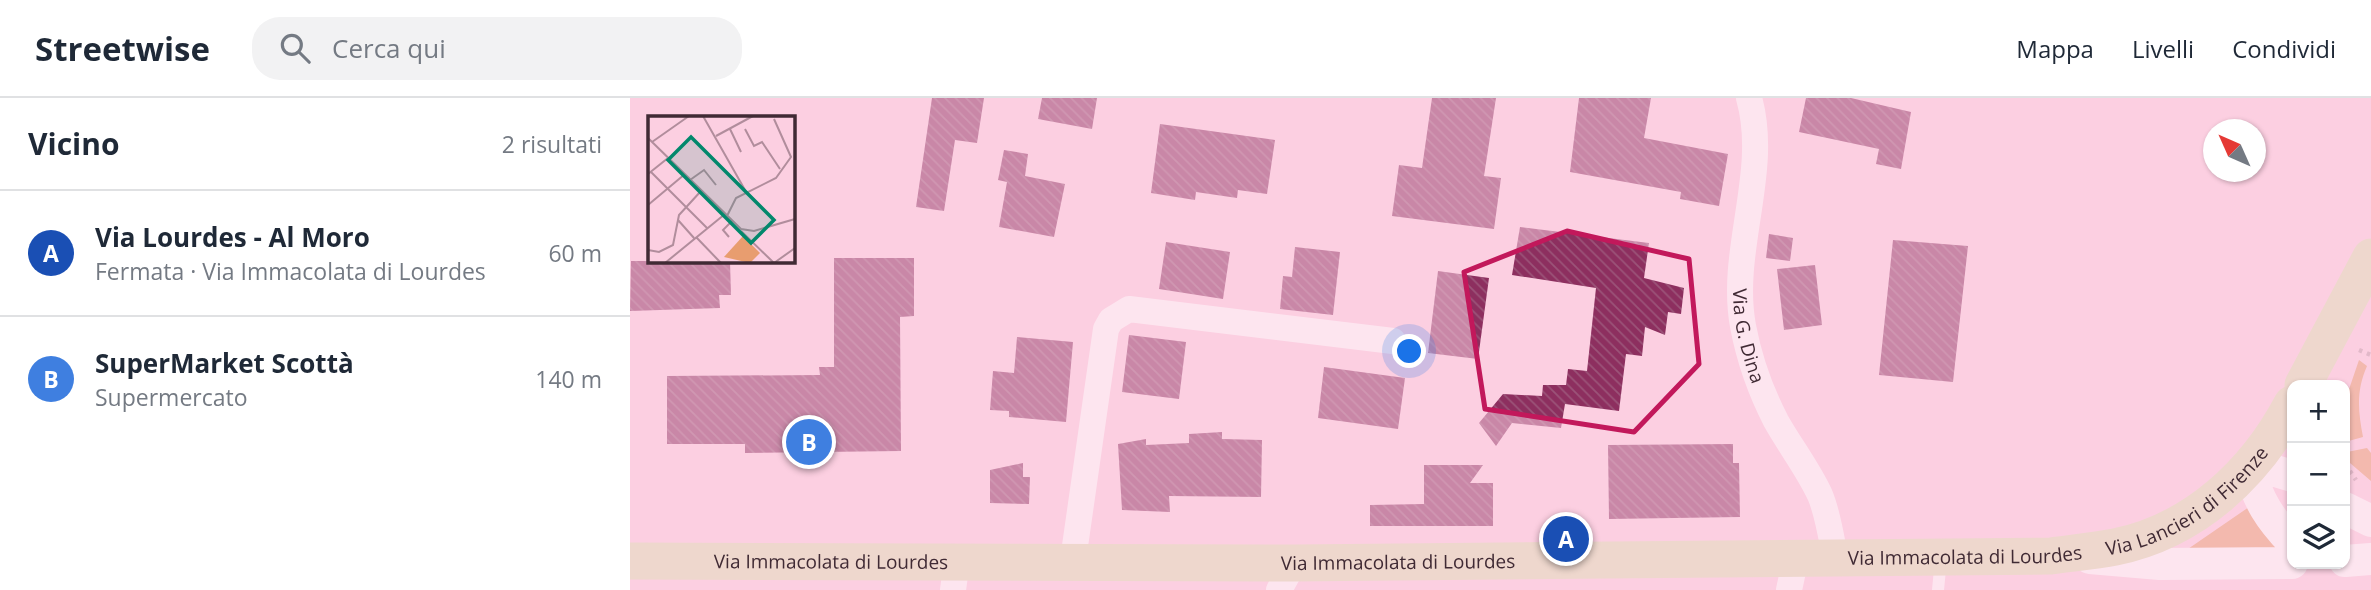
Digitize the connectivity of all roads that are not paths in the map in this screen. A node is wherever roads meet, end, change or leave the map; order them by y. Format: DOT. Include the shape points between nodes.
graph roads {
  1 [pos="1749,98"];
  2 [pos="2371,257"];
  3 [pos="1393,341"];
  4 [pos="2311,377"];
  5 [pos="2287,412"];
  6 [pos="2250,470"];
  7 [pos="2287,474"];
  8 [pos="2287,537"];
  9 [pos="2051,555"];
  10 [pos="1835,557"];
  11 [pos="2371,559"];
  12 [pos="1073,560"];
  13 [pos="630,561"];
  14 [pos="2350,561"];
  15 [pos="2287,563"];
  16 [pos="1793,573"];
  17 [pos="1940,573"];
  18 [pos="955,575"];
  19 [pos="1287,576"];
  1 -- 10 [label="street, Via G. Dina" via="1753,162 1739,301 1744,329 1776,421 1819,494"];
  2 -- 4 [label="main road"];
  3 -- 12 [label="street" via="1129,309 1119,314 1106,329"];
  5 -- 6 [label="main road, Via Lancieri di Firenze"];
  6 -- 7 [label="street"];
  6 -- 8 [label="street" via="2267,516"];
  6 -- 9 [label="main road, Via Lancieri di Firenze" via="2208,506 2148,537 2115,547"];
  9 -- 15 [label="street, Via Immacolata di Lourdes" via="2160,564"];
  9 -- 17 [label="main road, Via Immacolata di Lourdes"];
  10 -- 16 [label="main road, Via Immacolata di Lourdes"];
  10 -- 17 [label="main road, Via Immacolata di Lourdes"];
  11 -- 14 [label="street"];
  12 -- 18 [label="main road, Via Immacolata di Lourdes"];
  12 -- 19 [label="main road, Via Immacolata di Lourdes"];
  13 -- 18 [label="main road, Via Immacolata di Lourdes"];
  16 -- 19 [label="main road, Via Immacolata di Lourdes"];
}
